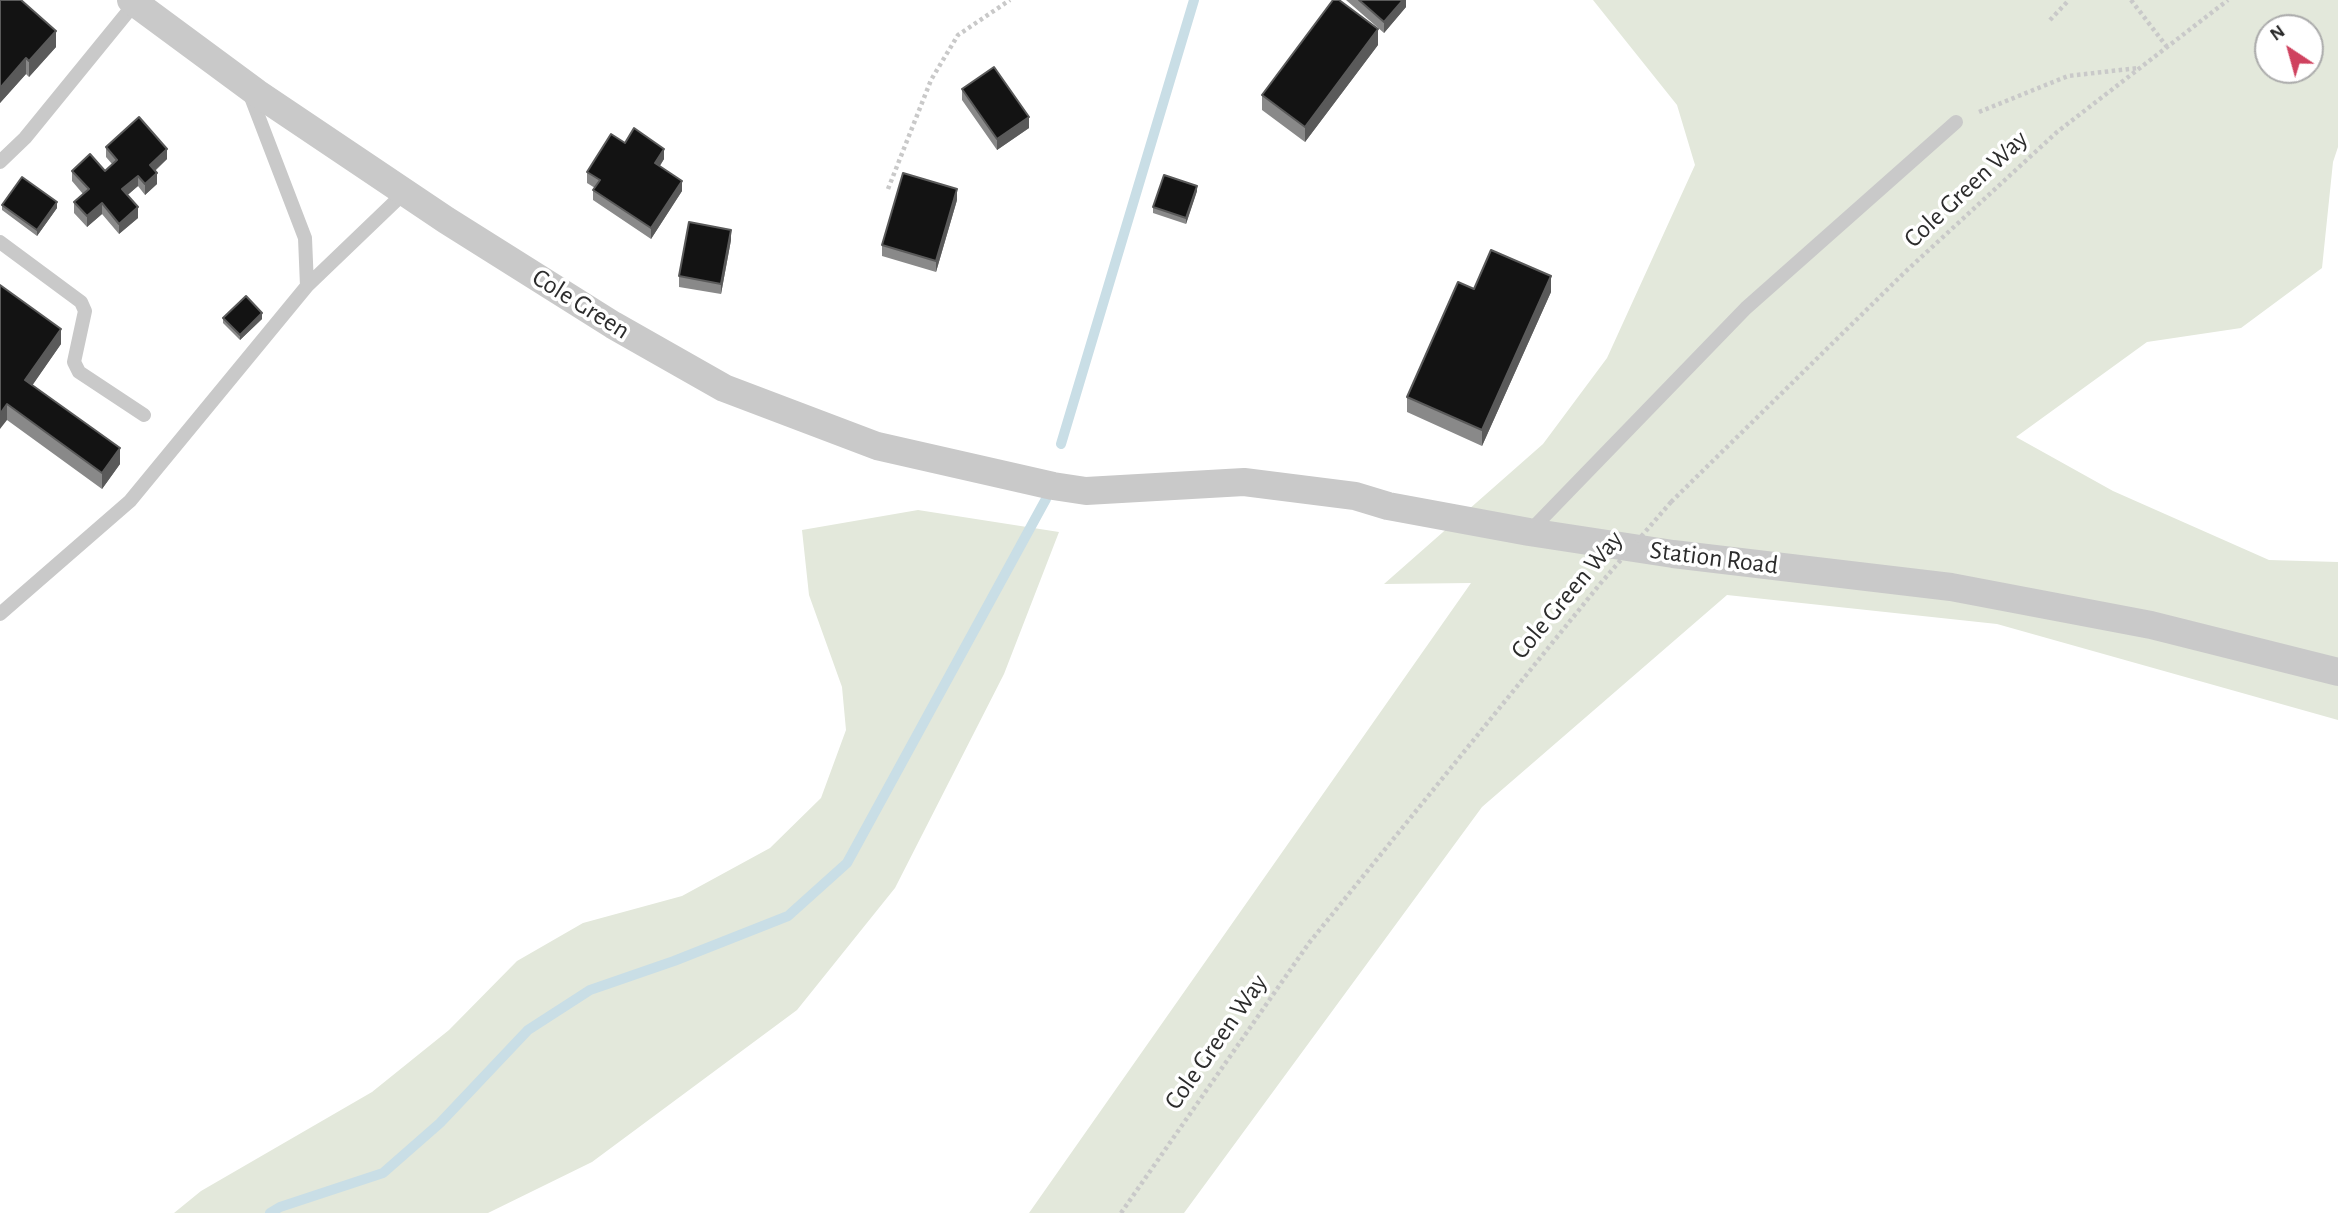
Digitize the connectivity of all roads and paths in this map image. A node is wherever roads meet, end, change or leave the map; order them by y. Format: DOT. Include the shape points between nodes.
graph roads {
  1 [pos="1010,0"];
  2 [pos="2069,0"];
  3 [pos="2131,0"];
  4 [pos="2228,0"];
  5 [pos="133,2"];
  6 [pos="2050,20"];
  7 [pos="2167,47"];
  8 [pos="2139,68"];
  9 [pos="246,85"];
  10 [pos="1956,122"];
  11 [pos="0,162"];
  12 [pos="888,189"];
  13 [pos="405,192"];
  14 [pos="0,243"];
  15 [pos="307,286"];
  16 [pos="144,415"];
  17 [pos="1086,491"];
  18 [pos="1529,533"];
  19 [pos="0,614"];
  20 [pos="2338,672"];
  21 [pos="1121,1213"];
  1 -- 12 [label="path" via="958,35 931,80"];
  2 -- 6 [label="path"];
  3 -- 7 [label="path"];
  4 -- 7 [label="path, Cole Green Way"];
  5 -- 9 [label="street, Cole Green"];
  5 -- 11 [label="lane" via="25,138"];
  7 -- 8 [label="path, Cole Green Way"];
  8 -- 10 [label="path" via="2068,76"];
  8 -- 21 [label="path, Cole Green Way, bridge" via="2057,132 1905,272 1671,502 1309,943"];
  9 -- 13 [label="street, Cole Green"];
  9 -- 15 [label="lane" via="305,238"];
  10 -- 18 [label="lane" via="1746,308"];
  13 -- 15 [label="lane"];
  13 -- 17 [label="street, Cole Green" via="613,325 724,388 877,446"];
  14 -- 16 [label="lane" via="81,302 85,311 74,362 79,372"];
  15 -- 19 [label="lane" via="130,501"];
  17 -- 18 [label="street, Station Road" via="1244,482 1355,496"];
  18 -- 20 [label="street, Station Road" via="1951,587 2151,625"];
}
